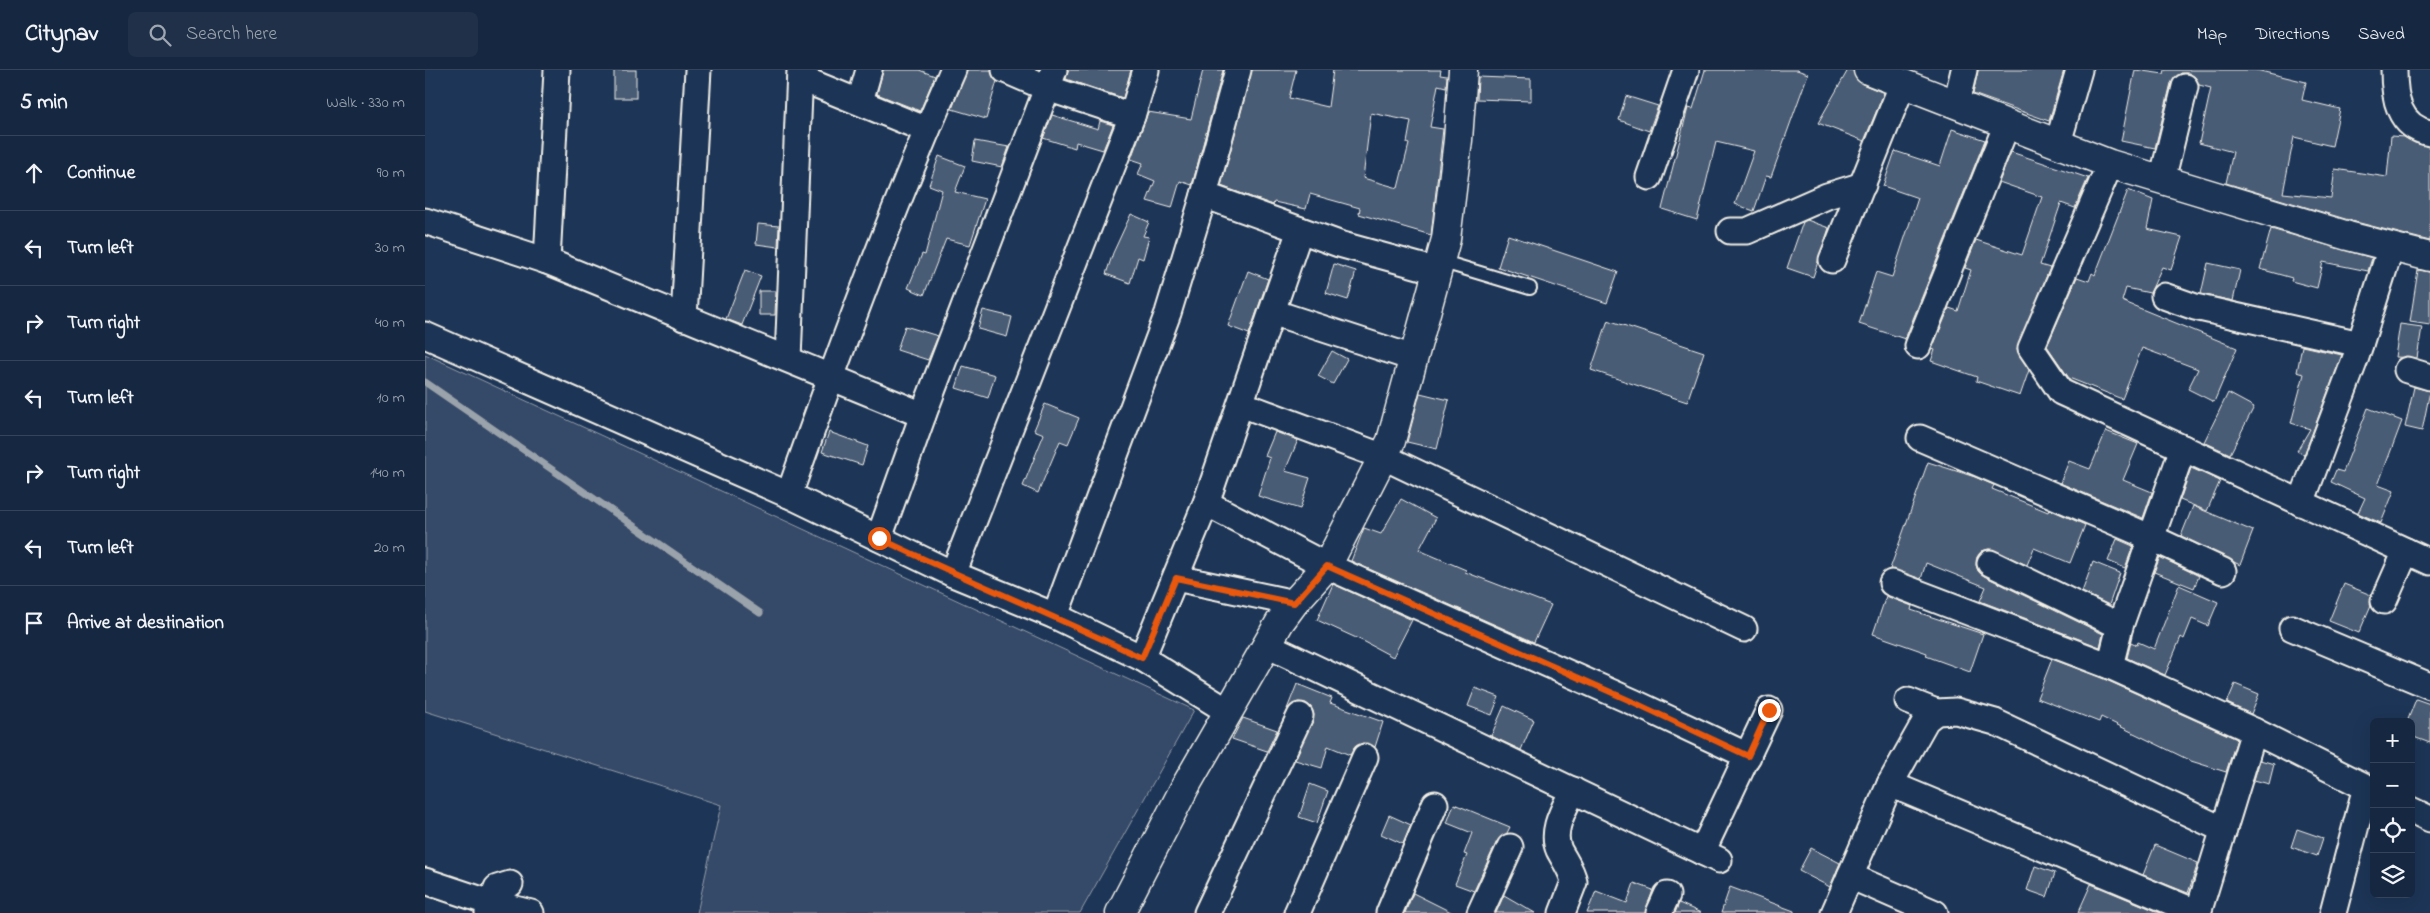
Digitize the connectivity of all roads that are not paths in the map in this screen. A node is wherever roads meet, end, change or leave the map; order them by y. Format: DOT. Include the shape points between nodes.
graph roads {
  1 [pos="557,70"];
  2 [pos="698,70"];
  3 [pos="869,70"];
  4 [pos="953,70"];
  5 [pos="1005,70"];
  6 [pos="1146,70"];
  7 [pos="1238,70"];
  8 [pos="1463,70"];
  9 [pos="1686,70"];
  10 [pos="1868,70"];
  11 [pos="1964,70"];
  12 [pos="2079,70"];
  13 [pos="2394,70"];
  14 [pos="800,74"];
  15 [pos="1051,79"];
  16 [pos="1903,84"];
  17 [pos="2185,87"];
  18 [pos="860,101"];
  19 [pos="1956,104"];
  20 [pos="1132,116"];
  21 [pos="2007,124"];
  22 [pos="927,130"];
  23 [pos="2430,133"];
  24 [pos="2058,144"];
  25 [pos="2110,164"];
  26 [pos="1649,177"];
  27 [pos="2163,180"];
  28 [pos="1863,184"];
  29 [pos="1204,195"];
  30 [pos="425,221"];
  31 [pos="1300,230"];
  32 [pos="1730,231"];
  33 [pos="2391,248"];
  34 [pos="2430,257"];
  35 [pos="1832,260"];
  36 [pos="547,261"];
  37 [pos="1438,266"];
  38 [pos="1530,288"];
  39 [pos="2164,296"];
  40 [pos="1272,312"];
  41 [pos="684,318"];
  42 [pos="425,335"];
  43 [pos="2360,344"];
  44 [pos="1918,346"];
  45 [pos="1413,358"];
  46 [pos="788,359"];
  47 [pos="831,376"];
  48 [pos="1241,404"];
  49 [pos="923,415"];
  50 [pos="1920,438"];
  51 [pos="2183,448"];
  52 [pos="1383,457"];
  53 [pos="789,496"];
  54 [pos="1206,503"];
  55 [pos="2301,503"];
  56 [pos="879,538"];
  57 [pos="2152,538"];
  58 [pos="2406,551"];
  59 [pos="2430,562"];
  60 [pos="1990,563"];
  61 [pos="1327,566"];
  62 [pos="2223,571"];
  63 [pos="953,574"];
  64 [pos="1176,578"];
  65 [pos="1892,583"];
  66 [pos="2384,601"];
  67 [pos="1294,603"];
  68 [pos="1055,616"];
  69 [pos="2120,626"];
  70 [pos="2292,628"];
  71 [pos="1744,629"];
  72 [pos="1267,645"];
  73 [pos="1142,658"];
  74 [pos="2110,666"];
  75 [pos="2430,686"];
  76 [pos="1908,700"];
  77 [pos="1769,710"];
  78 [pos="1229,712"];
  79 [pos="1936,712"];
  80 [pos="1300,716"];
  81 [pos="2254,731"];
  82 [pos="1365,756"];
  83 [pos="1748,756"];
  84 [pos="1890,784"];
  85 [pos="2370,789"];
  86 [pos="1573,790"];
  87 [pos="1435,804"];
  88 [pos="2415,812"];
  89 [pos="2430,819"];
  90 [pos="2224,830"];
  91 [pos="1510,847"];
  92 [pos="1850,876"];
  93 [pos="425,881"];
  94 [pos="510,884"];
  95 [pos="490,908"];
  96 [pos="1923,911"];
  97 [pos="531,913"];
  98 [pos="1121,913"];
  99 [pos="1207,913"];
  100 [pos="1297,913"];
  101 [pos="1389,913"];
  102 [pos="1480,913"];
  103 [pos="1562,913"];
  104 [pos="1834,913"];
  105 [pos="2198,913"];
  106 [pos="2333,913"];
  1 -- 36 [label="street"];
  2 -- 41 [label="street"];
  3 -- 18 [label="street"];
  4 -- 22 [label="street"];
  5 -- 15 [label="street"];
  6 -- 20 [label="street"];
  7 -- 29 [label="street"];
  8 -- 37 [label="street" via="1446,239"];
  9 -- 26 [label="street"];
  10 -- 16 [label="street"];
  11 -- 19 [label="street"];
  12 -- 24 [label="street"];
  13 -- 23 [label="street" via="2394,95 2401,112 2420,132"];
  14 -- 18 [label="street"];
  14 -- 46 [label="street"];
  15 -- 20 [label="street"];
  15 -- 49 [label="street"];
  16 -- 19 [label="street"];
  16 -- 28 [label="street"];
  17 -- 27 [label="street"];
  18 -- 22 [label="street"];
  19 -- 21 [label="street"];
  20 -- 63 [label="street"];
  21 -- 24 [label="street"];
  21 -- 44 [label="street"];
  22 -- 47 [label="street"];
  24 -- 25 [label="street"];
  25 -- 27 [label="street"];
  25 -- 51 [label="street" via="2031,348 2061,392"];
  27 -- 33 [label="street"];
  28 -- 32 [label="street" via="1747,231"];
  28 -- 35 [label="street"];
  29 -- 31 [label="street"];
  29 -- 68 [label="street" via="1168,313"];
  30 -- 36 [label="street"];
  31 -- 37 [label="street" via="1339,244"];
  31 -- 40 [label="street"];
  33 -- 34 [label="street"];
  33 -- 43 [label="street"];
  36 -- 41 [label="street"];
  37 -- 38 [label="lane"];
  37 -- 45 [label="street"];
  39 -- 43 [label="street" via="2195,307"];
  40 -- 45 [label="street"];
  40 -- 48 [label="street"];
  41 -- 46 [label="street"];
  42 -- 53 [label="street"];
  43 -- 55 [label="street"];
  45 -- 52 [label="street" via="1391,441"];
  46 -- 47 [label="street"];
  47 -- 49 [label="street"];
  47 -- 53 [label="street"];
  48 -- 52 [label="street"];
  48 -- 54 [label="street"];
  49 -- 56 [label="street"];
  50 -- 57 [label="street"];
  51 -- 55 [label="street"];
  51 -- 57 [label="street"];
  52 -- 61 [label="street"];
  52 -- 71 [label="street"];
  53 -- 56 [label="street"];
  54 -- 61 [label="street"];
  54 -- 64 [label="street"];
  55 -- 58 [label="street"];
  56 -- 63 [label="street"];
  57 -- 62 [label="street"];
  57 -- 69 [label="street"];
  58 -- 59 [label="street"];
  58 -- 66 [label="street"];
  60 -- 69 [label="street"];
  61 -- 67 [label="street"];
  61 -- 83 [label="street"];
  63 -- 68 [label="street"];
  64 -- 67 [label="street"];
  64 -- 73 [label="street"];
  65 -- 74 [label="street"];
  67 -- 72 [label="street"];
  68 -- 73 [label="street"];
  69 -- 74 [label="street"];
  70 -- 75 [label="street"];
  72 -- 78 [label="street"];
  72 -- 86 [label="street"];
  73 -- 78 [label="street"];
  74 -- 81 [label="street"];
  76 -- 79 [label="street"];
  77 -- 83 [label="street"];
  78 -- 98 [label="street" via="1185,787"];
  79 -- 84 [label="street" via="1926,720"];
  79 -- 90 [label="street" via="1956,711 1995,722"];
  80 -- 99 [label="street"];
  81 -- 85 [label="street"];
  81 -- 90 [label="street"];
  82 -- 100 [label="street"];
  83 -- 86 [label="street" via="1711,856"];
  84 -- 92 [label="street"];
  84 -- 105 [label="street"];
  85 -- 106 [label="street"];
  86 -- 103 [label="street" via="1556,836 1558,848 1574,882"];
  87 -- 101 [label="street"];
  88 -- 89 [label="street"];
  90 -- 105 [label="street"];
  91 -- 102 [label="street"];
  92 -- 96 [label="street"];
  92 -- 104 [label="street"];
  93 -- 95 [label="street"];
  94 -- 95 [label="street" via="497,888"];
  95 -- 97 [label="street"];
}
